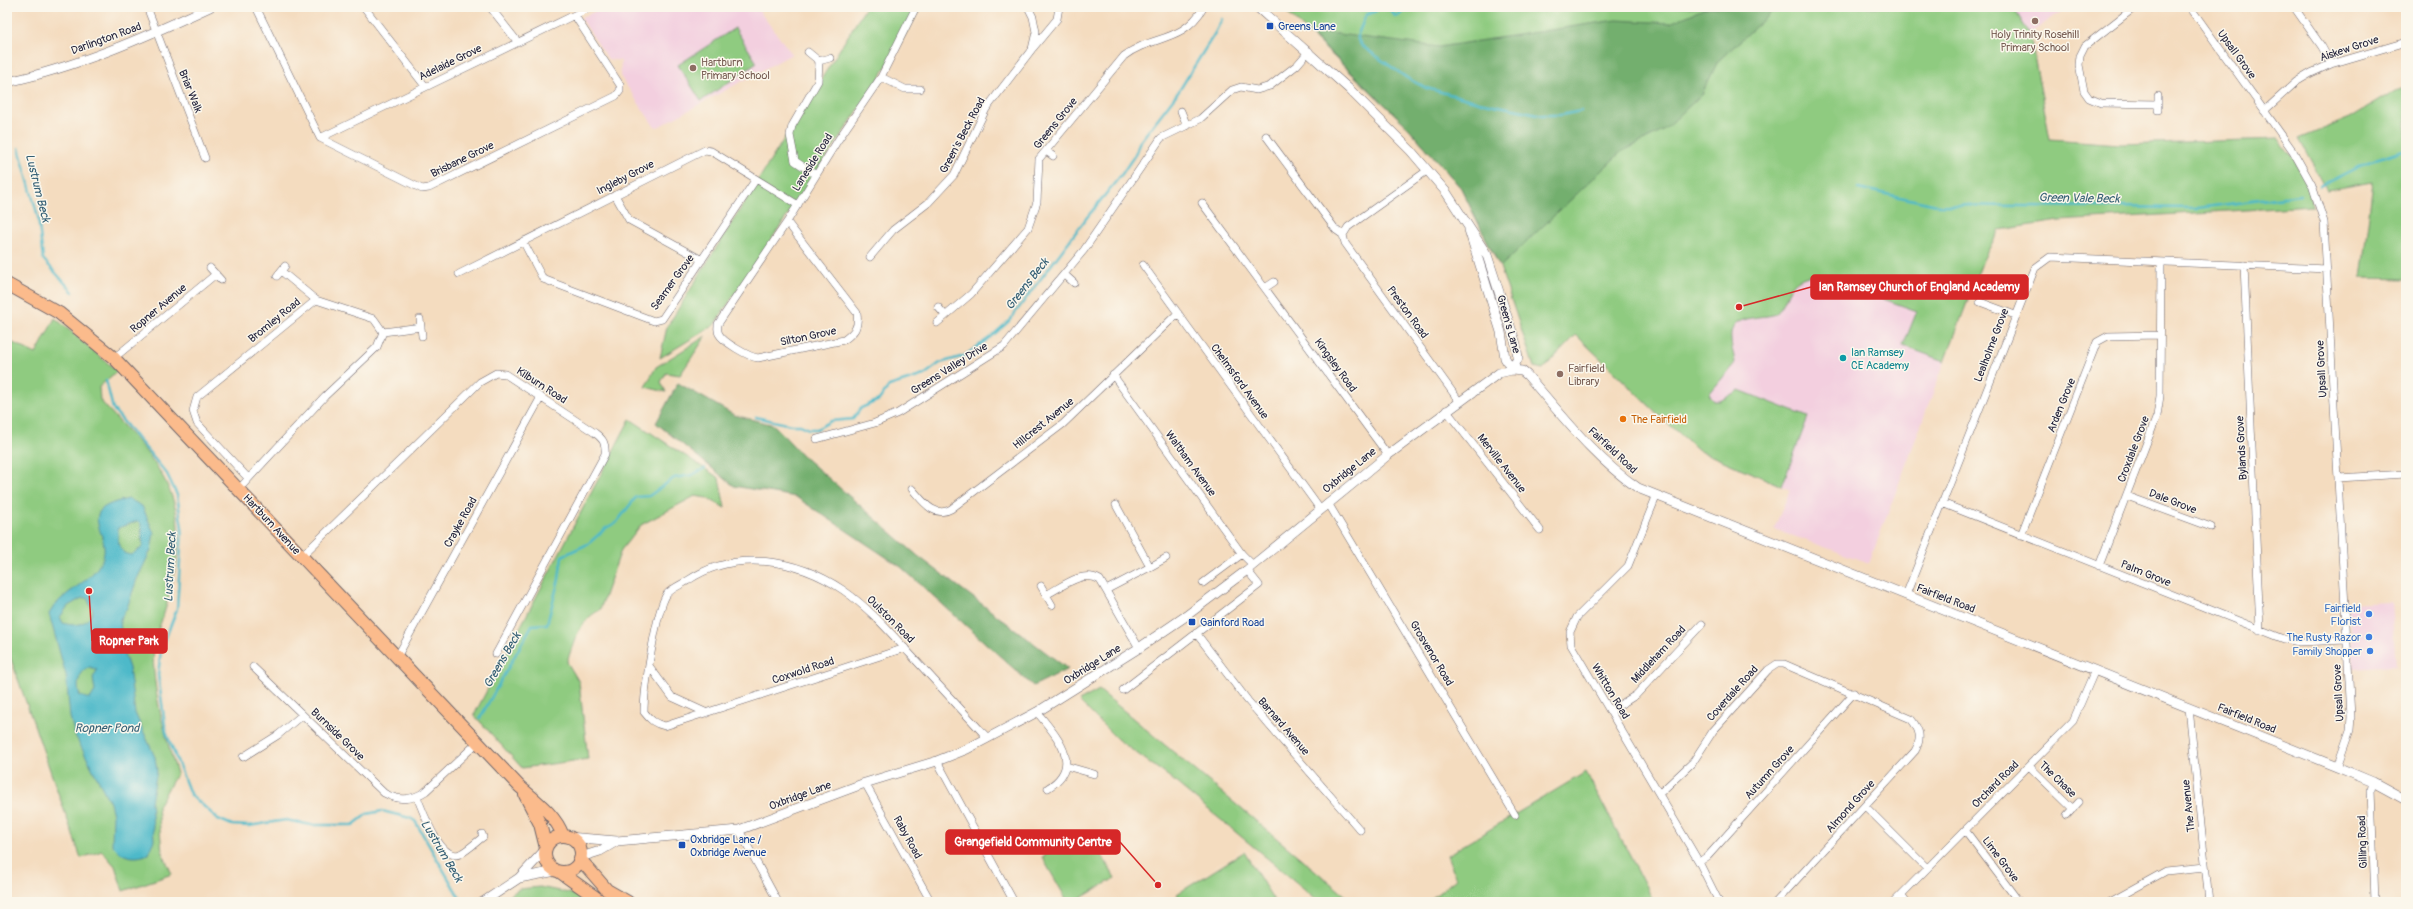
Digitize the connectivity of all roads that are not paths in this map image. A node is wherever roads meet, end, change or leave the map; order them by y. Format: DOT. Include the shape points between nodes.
graph roads {
  1 [pos="147,7"];
  2 [pos="210,7"];
  3 [pos="256,7"];
  4 [pos="364,7"];
  5 [pos="490,7"];
  6 [pos="591,7"];
  7 [pos="916,7"];
  8 [pos="1028,7"];
  9 [pos="1059,7"];
  10 [pos="1204,7"];
  11 [pos="1256,7"];
  12 [pos="2135,7"];
  13 [pos="2190,7"];
  14 [pos="2294,7"];
  15 [pos="574,16"];
  16 [pos="156,32"];
  17 [pos="517,41"];
  18 [pos="2406,42"];
  19 [pos="1032,49"];
  20 [pos="808,52"];
  21 [pos="1309,52"];
  22 [pos="830,58"];
  23 [pos="819,61"];
  24 [pos="2331,64"];
  25 [pos="880,77"];
  26 [pos="7,82"];
  27 [pos="425,86"];
  28 [pos="920,89"];
  29 [pos="2158,96"];
  30 [pos="1181,111"];
  31 [pos="2264,111"];
  32 [pos="1187,126"];
  33 [pos="1266,136"];
  34 [pos="320,138"];
  35 [pos="1046,151"];
  36 [pos="1053,156"];
  37 [pos="205,158"];
  38 [pos="1428,170"];
  39 [pos="816,175"];
  40 [pos="756,179"];
  41 [pos="615,195"];
  42 [pos="1202,203"];
  43 [pos="798,205"];
  44 [pos="787,222"];
  45 [pos="1467,224"];
  46 [pos="1343,235"];
  47 [pos="523,241"];
  48 [pos="870,257"];
  49 [pos="702,260"];
  50 [pos="2161,263"];
  51 [pos="2244,265"];
  52 [pos="1143,266"];
  53 [pos="210,268"];
  54 [pos="2327,269"];
  55 [pos="281,271"];
  56 [pos="216,274"];
  57 [pos="458,274"];
  58 [pos="1064,274"];
  59 [pos="7,279"];
  60 [pos="221,280"];
  61 [pos="1274,282"];
  62 [pos="1074,283"];
  63 [pos="12,286"];
  64 [pos="1265,288"];
  65 [pos="316,300"];
  66 [pos="1980,302"];
  67 [pos="938,307"];
  68 [pos="1178,313"];
  69 [pos="945,315"];
  70 [pos="2015,315"];
  71 [pos="420,319"];
  72 [pos="937,323"];
  73 [pos="718,324"];
  74 [pos="421,327"];
  75 [pos="383,332"];
  76 [pos="2159,335"];
  77 [pos="422,336"];
  78 [pos="114,358"];
  79 [pos="1512,370"];
  80 [pos="1113,375"];
  81 [pos="541,397"];
  82 [pos="1459,401"];
  83 [pos="1446,410"];
  84 [pos="193,411"];
  85 [pos="817,440"];
  86 [pos="1388,455"];
  87 [pos="2406,474"];
  88 [pos="248,478"];
  89 [pos="2338,478"];
  90 [pos="239,489"];
  91 [pos="912,489"];
  92 [pos="2127,496"];
  93 [pos="1656,497"];
  94 [pos="1328,503"];
  95 [pos="1942,503"];
  96 [pos="1116,505"];
  97 [pos="1320,510"];
  98 [pos="2211,527"];
  99 [pos="1540,530"];
  100 [pos="2021,535"];
  101 [pos="1242,554"];
  102 [pos="302,556"];
  103 [pos="1166,558"];
  104 [pos="2099,566"];
  105 [pos="1150,567"];
  106 [pos="1250,567"];
  107 [pos="1203,583"];
  108 [pos="1041,586"];
  109 [pos="1106,590"];
  110 [pos="1046,595"];
  111 [pos="1906,596"];
  112 [pos="1052,605"];
  113 [pos="1702,624"];
  114 [pos="2260,630"];
  115 [pos="1196,633"];
  116 [pos="2346,640"];
  117 [pos="905,648"];
  118 [pos="1139,648"];
  119 [pos="496,654"];
  120 [pos="397,657"];
  121 [pos="252,667"];
  122 [pos="650,667"];
  123 [pos="2095,670"];
  124 [pos="1123,690"];
  125 [pos="1854,693"];
  126 [pos="2189,708"];
  127 [pos="1610,711"];
  128 [pos="707,712"];
  129 [pos="1037,712"];
  130 [pos="302,715"];
  131 [pos="1911,719"];
  132 [pos="988,738"];
  133 [pos="478,742"];
  134 [pos="243,757"];
  135 [pos="937,761"];
  136 [pos="1066,766"];
  137 [pos="2029,766"];
  138 [pos="2337,767"];
  139 [pos="1094,774"];
  140 [pos="2373,782"];
  141 [pos="865,783"];
  142 [pos="519,786"];
  143 [pos="1048,788"];
  144 [pos="1659,794"];
  145 [pos="417,797"];
  146 [pos="2406,800"];
  147 [pos="2079,802"];
  148 [pos="1865,806"];
  149 [pos="2073,809"];
  150 [pos="1515,815"];
  151 [pos="2067,815"];
  152 [pos="739,830"];
  153 [pos="1360,830"];
  154 [pos="1965,830"];
  155 [pos="482,834"];
  156 [pos="566,836"];
  157 [pos="617,841"];
  158 [pos="546,849"];
  159 [pos="580,858"];
  160 [pos="1699,862"];
  161 [pos="2205,867"];
  162 [pos="1927,868"];
  163 [pos="558,871"];
  164 [pos="519,878"];
  165 [pos="1901,895"];
  166 [pos="483,902"];
  167 [pos="602,902"];
  168 [pos="628,902"];
  169 [pos="778,902"];
  170 [pos="931,902"];
  171 [pos="1014,902"];
  172 [pos="1719,902"];
  173 [pos="1776,902"];
  174 [pos="1894,902"];
  175 [pos="1906,902"];
  176 [pos="2019,902"];
  177 [pos="2110,902"];
  178 [pos="2209,902"];
  179 [pos="2375,902"];
  1 -- 16 [label="street, Briar Walk"];
  2 -- 16 [label="street, Darlington Road"];
  3 -- 34 [label="street"];
  4 -- 27 [label="street"];
  5 -- 17 [label="street"];
  6 -- 15 [label="street, Adelaide Grove"];
  7 -- 25 [label="street, Laneside Road"];
  8 -- 19 [label="street, Green's Beck Road" via="1036,32"];
  9 -- 19 [label="street, Green's Beck Road" via="1057,19"];
  10 -- 35 [label="street, Greens Grove" via="1181,31 1161,41 1137,47 1124,56"];
  11 -- 21 [label="street, Green's Lane"];
  12 -- 29 [label="street" via="2085,46 2079,65 2084,90 2089,98 2101,103 2158,107"];
  13 -- 31 [label="street, Upsall Grove"];
  14 -- 24 [label="street"];
  15 -- 17 [label="street, Adelaide Grove"];
  15 -- 34 [label="street, Brisbane Grove" via="620,85 620,91 616,96 429,188 422,189"];
  16 -- 26 [label="street, Darlington Road" via="54,70"];
  16 -- 37 [label="street, Briar Walk"];
  17 -- 27 [label="street, Adelaide Grove"];
  18 -- 24 [label="street, Aiskew Grove"];
  19 -- 48 [label="street, Green's Beck Road" via="986,109 945,187 893,230"];
  20 -- 23 [label="street"];
  21 -- 32 [label="street, Greens Valley Drive" via="1270,86 1257,90 1242,87 1232,90"];
  21 -- 38 [label="street, Green's Lane" via="1349,88"];
  22 -- 23 [label="street"];
  23 -- 39 [label="street" via="818,81 792,126 790,135 795,161"];
  24 -- 31 [label="street, Aiskew Grove" via="2296,82"];
  25 -- 28 [label="street" via="905,89"];
  25 -- 39 [label="street, Laneside Road"];
  27 -- 34 [label="street, Adelaide Grove"];
  30 -- 32 [label="street"];
  31 -- 54 [label="street, Upsall Grove" via="2293,151 2312,185 2324,222"];
  32 -- 58 [label="street, Greens Valley Drive" via="1161,138 1084,250"];
  33 -- 46 [label="street, Preston Road" via="1336,230"];
  35 -- 36 [label="street"];
  35 -- 69 [label="street, Greens Grove" via="1040,160 1036,202 1028,228 971,294"];
  38 -- 45 [label="street, Green's Lane"];
  38 -- 46 [label="street" via="1348,227"];
  39 -- 43 [label="street, Laneside Road"];
  40 -- 41 [label="street, Ingleby Grove" via="711,151 705,150"];
  40 -- 43 [label="street, Ingleby Grove"];
  40 -- 49 [label="street, Seamer Grove"];
  41 -- 47 [label="street, Ingleby Grove"];
  41 -- 49 [label="street" via="629,220"];
  42 -- 64 [label="street, Kingsley Road"];
  43 -- 44 [label="street, Laneside Road"];
  44 -- 73 [label="street, Laneside Road"];
  44 -- 73 [label="street, Silton Grove" via="857,314 855,333 844,340 750,358 722,338 718,333"];
  45 -- 79 [label="street, Green's Lane" via="1501,332 1505,358"];
  45 -- 79 [label="street, Green's Lane" via="1487,255 1516,344 1518,358"];
  46 -- 82 [label="street, Preston Road" via="1345,243"];
  47 -- 49 [label="street, Seamer Grove" via="543,280 654,321 662,319"];
  47 -- 57 [label="street, Ingleby Grove"];
  50 -- 51 [label="street, Lealholme Grove"];
  50 -- 70 [label="street, Lealholme Grove" via="2050,257 2035,268"];
  50 -- 76 [label="street, Croxdale Grove"];
  51 -- 54 [label="street, Lealholme Grove"];
  51 -- 114 [label="street, Bylands Grove"];
  52 -- 68 [label="street, Chelmsford Avenue"];
  53 -- 56 [label="street"];
  54 -- 89 [label="street, Upsall Grove"];
  55 -- 65 [label="street"];
  56 -- 60 [label="street"];
  56 -- 78 [label="street, Ropner Avenue"];
  58 -- 62 [label="street"];
  58 -- 85 [label="street, Greens Valley Drive" via="1004,346 984,361 898,413 869,425"];
  59 -- 63 [label="street"];
  61 -- 64 [label="street"];
  63 -- 78 [label="main road, Hartburn Avenue" via="59,313"];
  64 -- 86 [label="street, Kingsley Road"];
  65 -- 75 [label="street, Bromley Road" via="374,319"];
  65 -- 84 [label="street, Bromley Road" via="197,397"];
  66 -- 70 [label="street"];
  67 -- 69 [label="street"];
  68 -- 80 [label="street, Hillcrest Avenue"];
  68 -- 97 [label="street, Chelmsford Avenue"];
  69 -- 72 [label="street, Greens Grove"];
  70 -- 95 [label="street, Lealholme Grove"];
  71 -- 74 [label="street"];
  74 -- 75 [label="street"];
  74 -- 77 [label="street"];
  75 -- 88 [label="street" via="377,347 325,396"];
  76 -- 92 [label="street, Croxdale Grove" via="2160,396 2157,416"];
  76 -- 100 [label="street, Arden Grove" via="2108,336 2097,342"];
  78 -- 90 [label="main road, Hartburn Avenue"];
  79 -- 82 [label="street, Oxbridge Lane" via="1499,373"];
  79 -- 93 [label="street, Fairfield Road" via="1522,371 1527,375 1613,470"];
  80 -- 91 [label="street, Hillcrest Avenue" via="1063,424 947,511 938,512 932,509"];
  80 -- 101 [label="street, Waltham Avenue"];
  81 -- 102 [label="street, Kilburn Road" via="505,374 487,376"];
  81 -- 119 [label="street, Kilburn Road" via="601,438 605,443 606,454 503,647"];
  81 -- 120 [label="street, Crayke Road"];
  82 -- 83 [label="street, Oxbridge Lane"];
  83 -- 86 [label="street, Oxbridge Lane"];
  83 -- 99 [label="street, Merville Avenue"];
  84 -- 88 [label="street, Hartburn Avenue" via="197,423"];
  86 -- 94 [label="street, Oxbridge Lane"];
  87 -- 89 [label="street"];
  88 -- 90 [label="street"];
  89 -- 116 [label="street, Upsall Grove"];
  90 -- 102 [label="main road, Hartburn Avenue"];
  92 -- 98 [label="street, Dale Grove"];
  92 -- 104 [label="street, Croxdale Grove"];
  93 -- 111 [label="street, Fairfield Road"];
  93 -- 127 [label="street, Whitton Road" via="1628,566 1577,617 1570,632 1571,645"];
  94 -- 97 [label="street, Oxbridge Lane"];
  94 -- 150 [label="street, Grosvenor Road"];
  95 -- 100 [label="street, Palm Grove"];
  95 -- 111 [label="street, Lealholme Grove"];
  96 -- 105 [label="street"];
  97 -- 106 [label="street, Oxbridge Lane"];
  100 -- 104 [label="street, Palm Grove"];
  101 -- 106 [label="street, Waltham Avenue"];
  101 -- 107 [label="street"];
  102 -- 120 [label="main road, Hartburn Avenue"];
  103 -- 105 [label="street"];
  104 -- 114 [label="street, Palm Grove"];
  105 -- 109 [label="street"];
  106 -- 115 [label="street" via="1259,585"];
  106 -- 118 [label="street, Oxbridge Lane"];
  108 -- 110 [label="street"];
  109 -- 110 [label="street" via="1100,580 1093,575 1087,575"];
  109 -- 118 [label="street"];
  110 -- 112 [label="street"];
  111 -- 123 [label="street, Fairfield Road"];
  113 -- 127 [label="street, Middleham Road" via="1636,695"];
  114 -- 116 [label="street, Palm Grove" via="2299,642"];
  115 -- 124 [label="street"];
  115 -- 153 [label="street, Barnard Avenue" via="1248,701"];
  116 -- 138 [label="street, Upsall Grove" via="2351,724"];
  117 -- 122 [label="street, Oulston Road" via="871,612 842,589 807,571 780,562 738,560 702,571 668,594 656,621"];
  117 -- 128 [label="street, Coxwold Road"];
  117 -- 132 [label="street, Oulston Road"];
  118 -- 129 [label="street, Oxbridge Lane"];
  120 -- 133 [label="main road, Hartburn Avenue"];
  121 -- 130 [label="street, Burnside Grove"];
  122 -- 128 [label="street" via="672,697"];
  122 -- 128 [label="street, Coxwold Road" via="644,712 650,720 657,725 665,726"];
  123 -- 126 [label="street, Fairfield Road"];
  123 -- 137 [label="street, Orchard Road" via="2073,721"];
  125 -- 131 [label="street, Coverdale Road"];
  125 -- 144 [label="street, Coverdale Road" via="1784,664 1777,664 1768,670 1713,731 1693,762"];
  125 -- 160 [label="street, Autumn Grove" via="1708,856"];
  126 -- 138 [label="street, Fairfield Road"];
  126 -- 161 [label="street, The Avenue"];
  127 -- 144 [label="street, Whitton Road"];
  129 -- 132 [label="street, Oxbridge Lane"];
  129 -- 136 [label="street" via="1062,744"];
  130 -- 134 [label="street" via="278,735"];
  130 -- 145 [label="street, Burnside Grove" via="384,793 400,799"];
  131 -- 148 [label="street, Almond Grove" via="1920,733 1920,742 1915,752"];
  132 -- 135 [label="street, Oxbridge Lane"];
  133 -- 142 [label="main road, Hartburn Avenue"];
  133 -- 145 [label="street"];
  135 -- 141 [label="street, Oxbridge Lane"];
  135 -- 171 [label="street"];
  136 -- 139 [label="street"];
  136 -- 143 [label="street" via="1057,782"];
  137 -- 149 [label="street, The Chase"];
  137 -- 154 [label="street, Orchard Road"];
  138 -- 140 [label="street, Fairfield Road"];
  140 -- 146 [label="street, Fairfield Road"];
  140 -- 179 [label="street, Gilling Road" via="2371,790"];
  141 -- 152 [label="street, Oxbridge Lane"];
  141 -- 170 [label="street, Raby Road"];
  142 -- 156 [label="main road, Hartburn Avenue" via="540,804"];
  142 -- 158 [label="main road, Hartburn Avenue" via="537,818"];
  144 -- 160 [label="street, Whitton Road"];
  145 -- 155 [label="street" via="445,852 452,855 460,854 482,837"];
  147 -- 149 [label="street, The Chase"];
  148 -- 162 [label="street"];
  148 -- 173 [label="street, Almond Grove"];
  149 -- 151 [label="street, The Chase"];
  152 -- 157 [label="street, Oxbridge Lane"];
  152 -- 169 [label="street"];
  154 -- 162 [label="street, Orchard Road"];
  154 -- 176 [label="street, Lime Grove"];
  156 -- 157 [label="street, Oxbridge Lane"];
  156 -- 158 [label="main road" via="553,839"];
  156 -- 159 [label="main road" via="579,846"];
  157 -- 159 [label="street, Oxbridge Lane"];
  158 -- 163 [label="main road" via="546,859 550,866"];
  158 -- 164 [label="street"];
  159 -- 163 [label="main road" via="576,866 569,871"];
  159 -- 168 [label="main road" via="607,890"];
  160 -- 172 [label="street, Whitton Road"];
  161 -- 177 [label="street" via="2166,871"];
  161 -- 178 [label="street, The Avenue"];
  162 -- 165 [label="street, Orchard Road"];
  163 -- 164 [label="street"];
  163 -- 167 [label="main road"];
  164 -- 166 [label="street"];
  165 -- 174 [label="street, Orchard Road"];
  165 -- 175 [label="street"];
}
